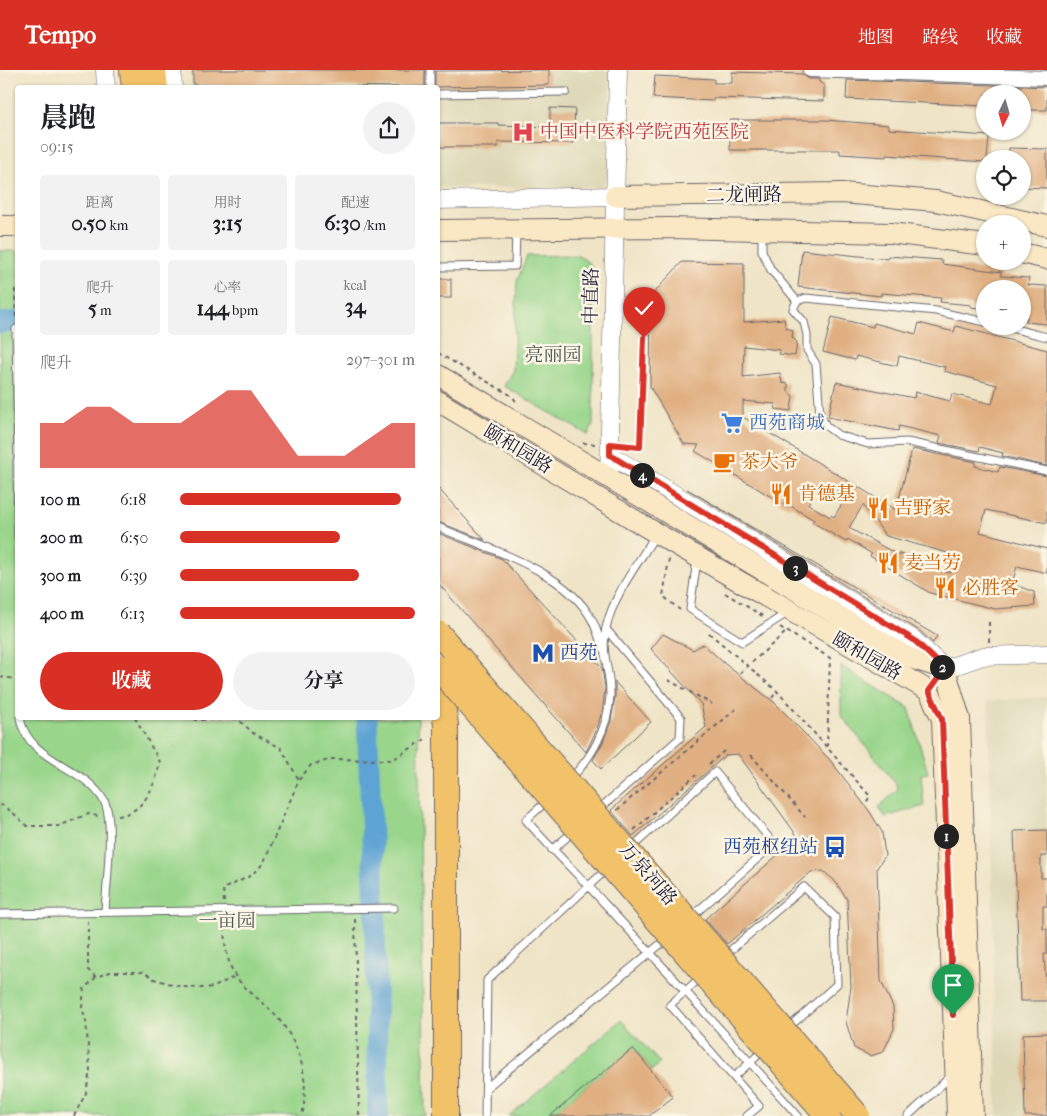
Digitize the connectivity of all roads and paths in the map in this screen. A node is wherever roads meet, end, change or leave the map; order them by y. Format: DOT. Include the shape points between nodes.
graph roads {
  1 [pos="105,70"];
  2 [pos="132,70"];
  3 [pos="154,70"];
  4 [pos="172,70"];
  5 [pos="430,70"];
  6 [pos="618,70"];
  7 [pos="810,70"];
  8 [pos="930,72"];
  9 [pos="1047,78"];
  10 [pos="106,85"];
  11 [pos="134,85"];
  12 [pos="156,85"];
  13 [pos="173,85"];
  14 [pos="430,85"];
  15 [pos="566,92"];
  16 [pos="440,94"];
  17 [pos="615,196"];
  18 [pos="440,200"];
  19 [pos="0,226"];
  20 [pos="15,226"];
  21 [pos="1047,226"];
  22 [pos="516,228"];
  23 [pos="614,228"];
  24 [pos="440,230"];
  25 [pos="762,230"];
  26 [pos="976,244"];
  27 [pos="1031,256"];
  28 [pos="1047,260"];
  29 [pos="440,267"];
  30 [pos="15,289"];
  31 [pos="645,290"];
  32 [pos="798,301"];
  33 [pos="15,314"];
  34 [pos="976,320"];
  35 [pos="1031,333"];
  36 [pos="1047,337"];
  37 [pos="440,376"];
  38 [pos="440,402"];
  39 [pos="581,443"];
  40 [pos="610,450"];
  41 [pos="1047,471"];
  42 [pos="609,477"];
  43 [pos="440,528"];
  44 [pos="656,533"];
  45 [pos="696,565"];
  46 [pos="720,590"];
  47 [pos="789,612"];
  48 [pos="684,613"];
  49 [pos="772,622"];
  50 [pos="989,622"];
  51 [pos="606,629"];
  52 [pos="704,629"];
  53 [pos="787,631"];
  54 [pos="440,635"];
  55 [pos="989,640"];
  56 [pos="603,649"];
  57 [pos="1047,654"];
  58 [pos="748,664"];
  59 [pos="945,669"];
  60 [pos="440,670"];
  61 [pos="740,673"];
  62 [pos="0,677"];
  63 [pos="15,678"];
  64 [pos="668,680"];
  65 [pos="777,691"];
  66 [pos="929,691"];
  67 [pos="440,696"];
  68 [pos="772,698"];
  69 [pos="712,704"];
  70 [pos="736,709"];
  71 [pos="20,720"];
  72 [pos="135,720"];
  73 [pos="240,720"];
  74 [pos="446,725"];
  75 [pos="827,747"];
  76 [pos="751,755"];
  77 [pos="299,780"];
  78 [pos="686,784"];
  79 [pos="561,788"];
  80 [pos="554,794"];
  81 [pos="866,803"];
  82 [pos="0,804"];
  83 [pos="617,810"];
  84 [pos="109,817"];
  85 [pos="590,817"];
  86 [pos="805,817"];
  87 [pos="582,824"];
  88 [pos="632,832"];
  89 [pos="552,850"];
  90 [pos="589,886"];
  91 [pos="394,908"];
  92 [pos="355,909"];
  93 [pos="224,910"];
  94 [pos="88,912"];
  95 [pos="105,912"];
  96 [pos="0,914"];
  97 [pos="651,953"];
  98 [pos="236,976"];
  99 [pos="96,977"];
  100 [pos="686,991"];
  101 [pos="779,1036"];
  102 [pos="772,1043"];
  103 [pos="750,1063"];
  104 [pos="955,1072"];
  105 [pos="735,1076"];
  106 [pos="486,1088"];
  107 [pos="74,1116"];
  108 [pos="302,1116"];
  109 [pos="359,1116"];
  110 [pos="446,1116"];
  111 [pos="485,1116"];
  112 [pos="747,1116"];
  113 [pos="798,1116"];
  114 [pos="828,1116"];
  115 [pos="858,1116"];
  116 [pos="908,1116"];
  117 [pos="957,1116"];
  118 [pos="973,1116"];
  1 -- 10 [label="street"];
  2 -- 11 [label="highway"];
  3 -- 12 [label="highway"];
  4 -- 13 [label="street"];
  5 -- 14 [label="lane"];
  6 -- 17 [label="street"];
  7 -- 8 [label="street"];
  8 -- 9 [label="street"];
  15 -- 16 [label="lane"];
  17 -- 18 [label="street, 二龙闸路"];
  17 -- 21 [label="main road, 二龙闸路" via="842,193 936,201"];
  17 -- 23 [label="street, 中直路"];
  19 -- 20 [label="main road"];
  22 -- 23 [label="main road, 二龙闸路"];
  22 -- 24 [label="main road, 二龙闸路"];
  22 -- 29 [label="lane" via="515,266"];
  23 -- 25 [label="main road, 二龙闸路"];
  23 -- 40 [label="street, 中直路"];
  25 -- 26 [label="main road, 二龙闸路" via="890,233"];
  25 -- 32 [label="lane" via="762,251 771,270"];
  27 -- 28 [label="main road"];
  30 -- 33 [label="path"];
  31 -- 40 [label="path" via="640,447"];
  32 -- 34 [label="lane" via="806,298 936,311"];
  32 -- 41 [label="lane" via="793,309 804,322 807,350 816,364 820,414 826,426 838,435 868,444 907,442"];
  35 -- 36 [label="lane"];
  37 -- 42 [label="main road, 颐和园路"];
  38 -- 44 [label="main road, 颐和园路"];
  39 -- 40 [label="path"];
  40 -- 42 [label="street, 中直路"];
  40 -- 59 [label="street, 颐和园路" via="914,640"];
  42 -- 59 [label="main road, 颐和园路" via="907,657"];
  43 -- 56 [label="lane" via="534,568 570,592 592,619"];
  44 -- 45 [label="main road, 颐和园路"];
  44 -- 51 [label="lane" via="616,600"];
  45 -- 47 [label="main road, 颐和园路"];
  45 -- 48 [label="path" via="669,558 663,596"];
  45 -- 49 [label="lane" via="690,609 742,642"];
  46 -- 49 [label="path"];
  47 -- 49 [label="lane"];
  47 -- 66 [label="main road, 颐和园路"];
  49 -- 53 [label="path"];
  50 -- 55 [label="path"];
  51 -- 56 [label="lane"];
  51 -- 85 [label="lane" via="681,718 680,738"];
  52 -- 58 [label="path"];
  53 -- 58 [label="path"];
  53 -- 75 [label="path" via="830,658"];
  54 -- 115 [label="highway, 万泉河路, bridge"];
  56 -- 79 [label="lane" via="610,696 603,728 591,757"];
  57 -- 59 [label="street" via="983,656"];
  58 -- 61 [label="path"];
  58 -- 65 [label="path"];
  59 -- 66 [label="street"];
  59 -- 118 [label="main road" via="960,719"];
  60 -- 114 [label="highway, 万泉河路, bridge"];
  62 -- 63 [label="path"];
  64 -- 69 [label="path"];
  65 -- 68 [label="path"];
  65 -- 75 [label="path"];
  66 -- 104 [label="main road" via="942,719"];
  67 -- 74 [label="highway"];
  70 -- 83 [label="path"];
  71 -- 84 [label="lane" via="22,730 37,749 91,786 104,801"];
  72 -- 84 [label="path" via="160,762 155,785 143,802 127,814"];
  73 -- 77 [label="path" via="253,733 281,748"];
  74 -- 77 [label="path" via="392,760 332,759 311,765"];
  74 -- 110 [label="highway"];
  75 -- 81 [label="path" via="870,796"];
  76 -- 86 [label="path"];
  77 -- 93 [label="path" via="263,864 250,876 223,889"];
  78 -- 88 [label="path"];
  80 -- 89 [label="lane" via="526,820"];
  82 -- 84 [label="path" via="26,826 59,826 88,814"];
  84 -- 95 [label="lane"];
  87 -- 89 [label="lane"];
  89 -- 90 [label="lane"];
  90 -- 97 [label="lane"];
  90 -- 97 [label="lane" via="715,772 774,844"];
  90 -- 106 [label="lane" via="487,980"];
  91 -- 92 [label="lane"];
  92 -- 93 [label="lane"];
  92 -- 109 [label="path"];
  93 -- 95 [label="lane"];
  93 -- 98 [label="path" via="224,947"];
  94 -- 95 [label="lane"];
  94 -- 96 [label="lane"];
  94 -- 99 [label="path" via="88,970"];
  97 -- 100 [label="lane"];
  97 -- 106 [label="lane"];
  98 -- 99 [label="path" via="214,987 201,988 164,982 144,972 110,972"];
  98 -- 108 [label="path" via="274,1012 299,1053 306,1077"];
  99 -- 107 [label="path" via="84,989 82,1008 90,1070 86,1093"];
  100 -- 101 [label="lane" via="804,887 835,917 837,984"];
  100 -- 103 [label="lane"];
  100 -- 105 [label="lane" via="670,1005"];
  102 -- 103 [label="lane"];
  103 -- 105 [label="lane"];
  103 -- 113 [label="lane"];
  104 -- 116 [label="lane"];
  104 -- 117 [label="main road"];
  105 -- 112 [label="lane" via="759,1106"];
  106 -- 111 [label="lane"];
}
